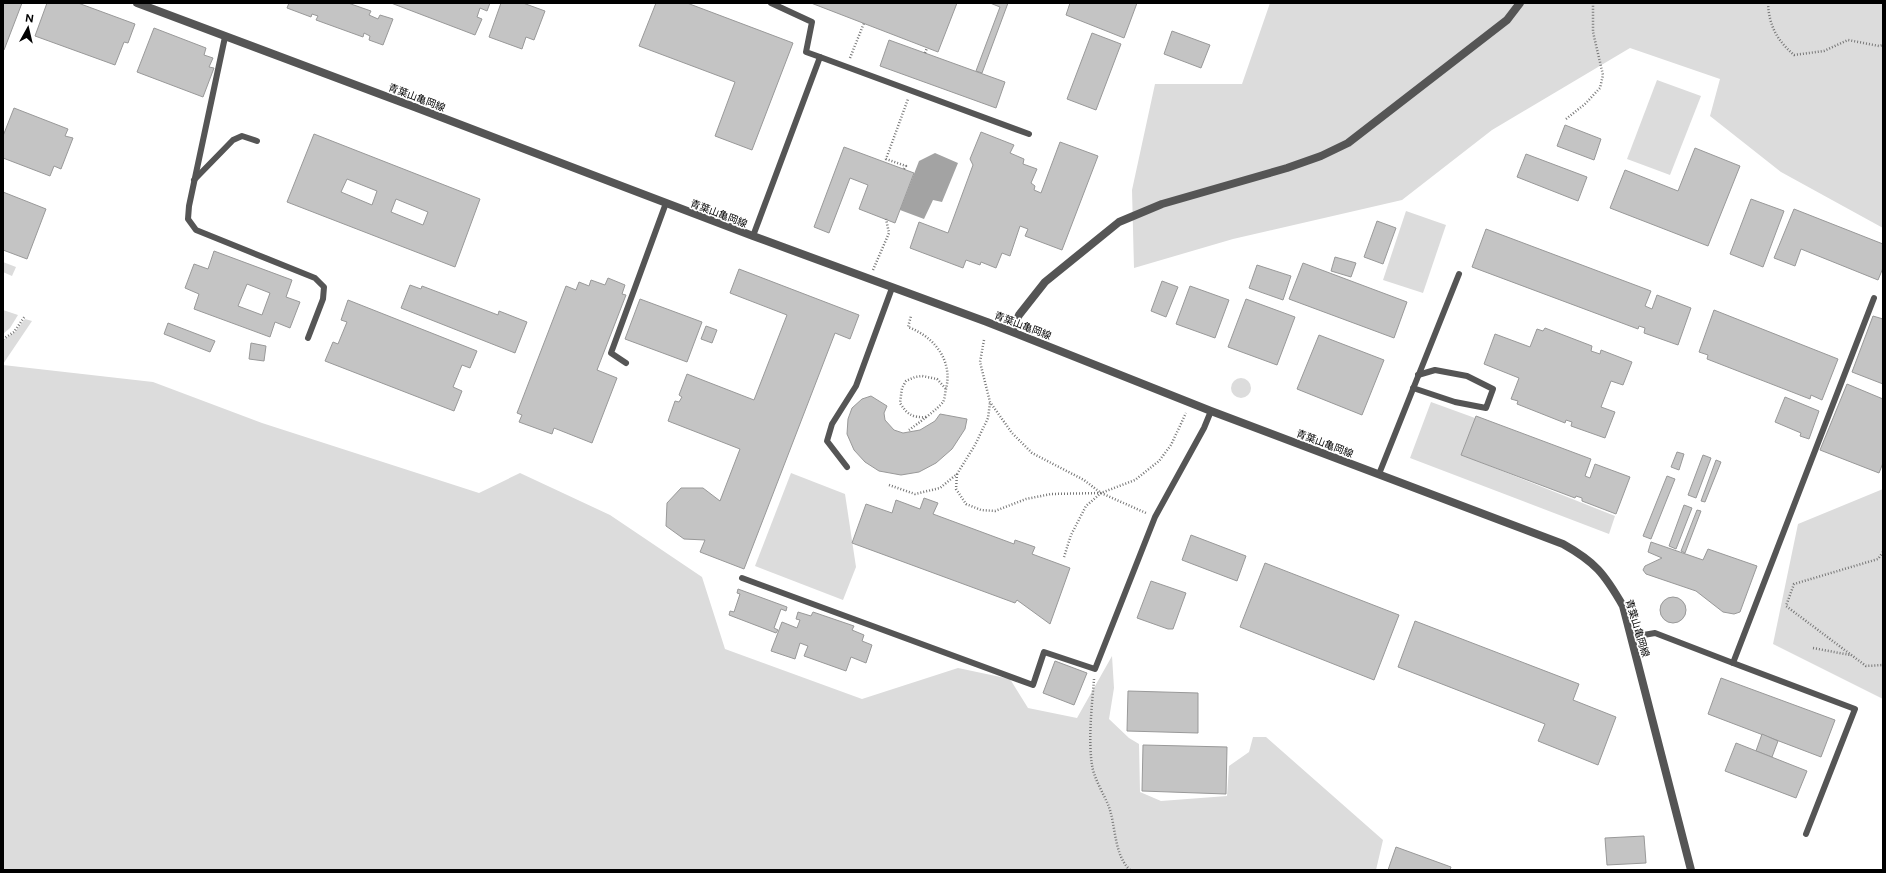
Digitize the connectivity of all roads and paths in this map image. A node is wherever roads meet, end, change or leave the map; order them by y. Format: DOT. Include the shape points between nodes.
graph roads {
  1 [pos="137,3"];
  2 [pos="771,3"];
  3 [pos="1520,3"];
  4 [pos="1593,3"];
  5 [pos="1768,3"];
  6 [pos="864,23"];
  7 [pos="225,36"];
  8 [pos="1883,45"];
  9 [pos="927,48"];
  10 [pos="925,53"];
  11 [pos="820,57"];
  12 [pos="846,67"];
  13 [pos="911,91"];
  14 [pos="1566,119"];
  15 [pos="1029,134"];
  16 [pos="257,141"];
  17 [pos="904,169"];
  18 [pos="194,180"];
  19 [pos="666,203"];
  20 [pos="886,219"];
  21 [pos="752,236"];
  22 [pos="1459,274"];
  23 [pos="870,280"];
  24 [pos="892,288"];
  25 [pos="1874,298"];
  26 [pos="25,316"];
  27 [pos="911,316"];
  28 [pos="1012,331"];
  29 [pos="308,338"];
  30 [pos="3,339"];
  31 [pos="984,340"];
  32 [pos="626,363"];
  33 [pos="1418,375"];
  34 [pos="1413,388"];
  35 [pos="946,389"];
  36 [pos="990,402"];
  37 [pos="1211,411"];
  38 [pos="926,417"];
  39 [pos="1183,418"];
  40 [pos="910,430"];
  41 [pos="847,467"];
  42 [pos="957,474"];
  43 [pos="1379,474"];
  44 [pos="889,485"];
  45 [pos="1101,493"];
  46 [pos="1148,514"];
  47 [pos="1883,552"];
  48 [pos="1064,557"];
  49 [pos="742,578"];
  50 [pos="1632,637"];
  51 [pos="1813,648"];
  52 [pos="1850,655"];
  53 [pos="1733,663"];
  54 [pos="1883,665"];
  55 [pos="1095,669"];
  56 [pos="1806,834"];
  57 [pos="1130,870"];
  58 [pos="1691,870"];
  1 -- 7 [label="street, 青葉山亀岡線"];
  2 -- 11 [label="lane" via="812,22 806,52"];
  3 -- 28 [label="street" via="1507,20 1348,143 1287,168 1162,204 1119,222 1045,282 1019,315"];
  4 -- 14 [label="path" via="1593,32 1603,75 1600,88 1586,104"];
  5 -- 8 [label="path" via="1768,18 1780,44 1794,55 1824,51 1848,40"];
  6 -- 12 [label="path"];
  7 -- 18 [label="lane"];
  7 -- 19 [label="street, 青葉山亀岡線"];
  9 -- 10 [label="path"];
  11 -- 12 [label="lane"];
  11 -- 21 [label="lane"];
  12 -- 13 [label="lane"];
  13 -- 15 [label="lane"];
  13 -- 17 [label="path" via="886,159 906,166"];
  16 -- 18 [label="lane" via="242,136 233,140"];
  18 -- 29 [label="lane" via="188,219 196,230 316,278 324,287 323,299"];
  19 -- 21 [label="street, 青葉山亀岡線"];
  19 -- 32 [label="lane" via="611,353"];
  20 -- 23 [label="path" via="889,233"];
  21 -- 23 [label="street, 青葉山亀岡線"];
  22 -- 33 [label="lane"];
  23 -- 24 [label="street, 青葉山亀岡線"];
  24 -- 28 [label="street, 青葉山亀岡線"];
  24 -- 41 [label="lane" via="856,386 832,424 827,441"];
  25 -- 53 [label="lane"];
  26 -- 30 [label="path" via="14,332"];
  27 -- 35 [label="path" via="908,327 920,331 942,354 948,369"];
  28 -- 37 [label="street, 青葉山亀岡線"];
  31 -- 36 [label="path" via="980,362"];
  33 -- 34 [label="lane"];
  33 -- 34 [label="lane" via="1435,370 1468,376 1493,389 1486,408 1455,402"];
  34 -- 43 [label="lane"];
  35 -- 38 [label="path" via="943,402"];
  35 -- 38 [label="path" via="937,379 922,376 906,381 902,388 900,403 908,414"];
  36 -- 42 [label="path" via="988,418"];
  36 -- 45 [label="path" via="1012,433 1032,453 1084,480"];
  37 -- 43 [label="street, 青葉山亀岡線"];
  37 -- 55 [label="lane" via="1155,516"];
  38 -- 40 [label="path"];
  39 -- 45 [label="path" via="1171,445 1148,471 1135,480"];
  42 -- 44 [label="path" via="940,488 915,494"];
  42 -- 45 [label="path" via="956,490 966,504 981,510 995,511 1026,499 1051,494"];
  43 -- 50 [label="street, 青葉山亀岡線" via="1563,544 1586,557 1607,579 1623,606"];
  45 -- 46 [label="path"];
  45 -- 48 [label="path" via="1086,506 1071,535"];
  47 -- 52 [label="path" via="1878,559 1794,584 1786,606"];
  49 -- 55 [label="lane" via="1033,685 1044,652"];
  50 -- 53 [label="lane" via="1655,633"];
  50 -- 58 [label="street, 青葉山亀岡線"];
  51 -- 52 [label="path"];
  52 -- 54 [label="path" via="1866,666"];
  53 -- 56 [label="lane" via="1855,709"];
  55 -- 57 [label="path" via="1091,717 1092,766 1109,809 1124,865"];
}
